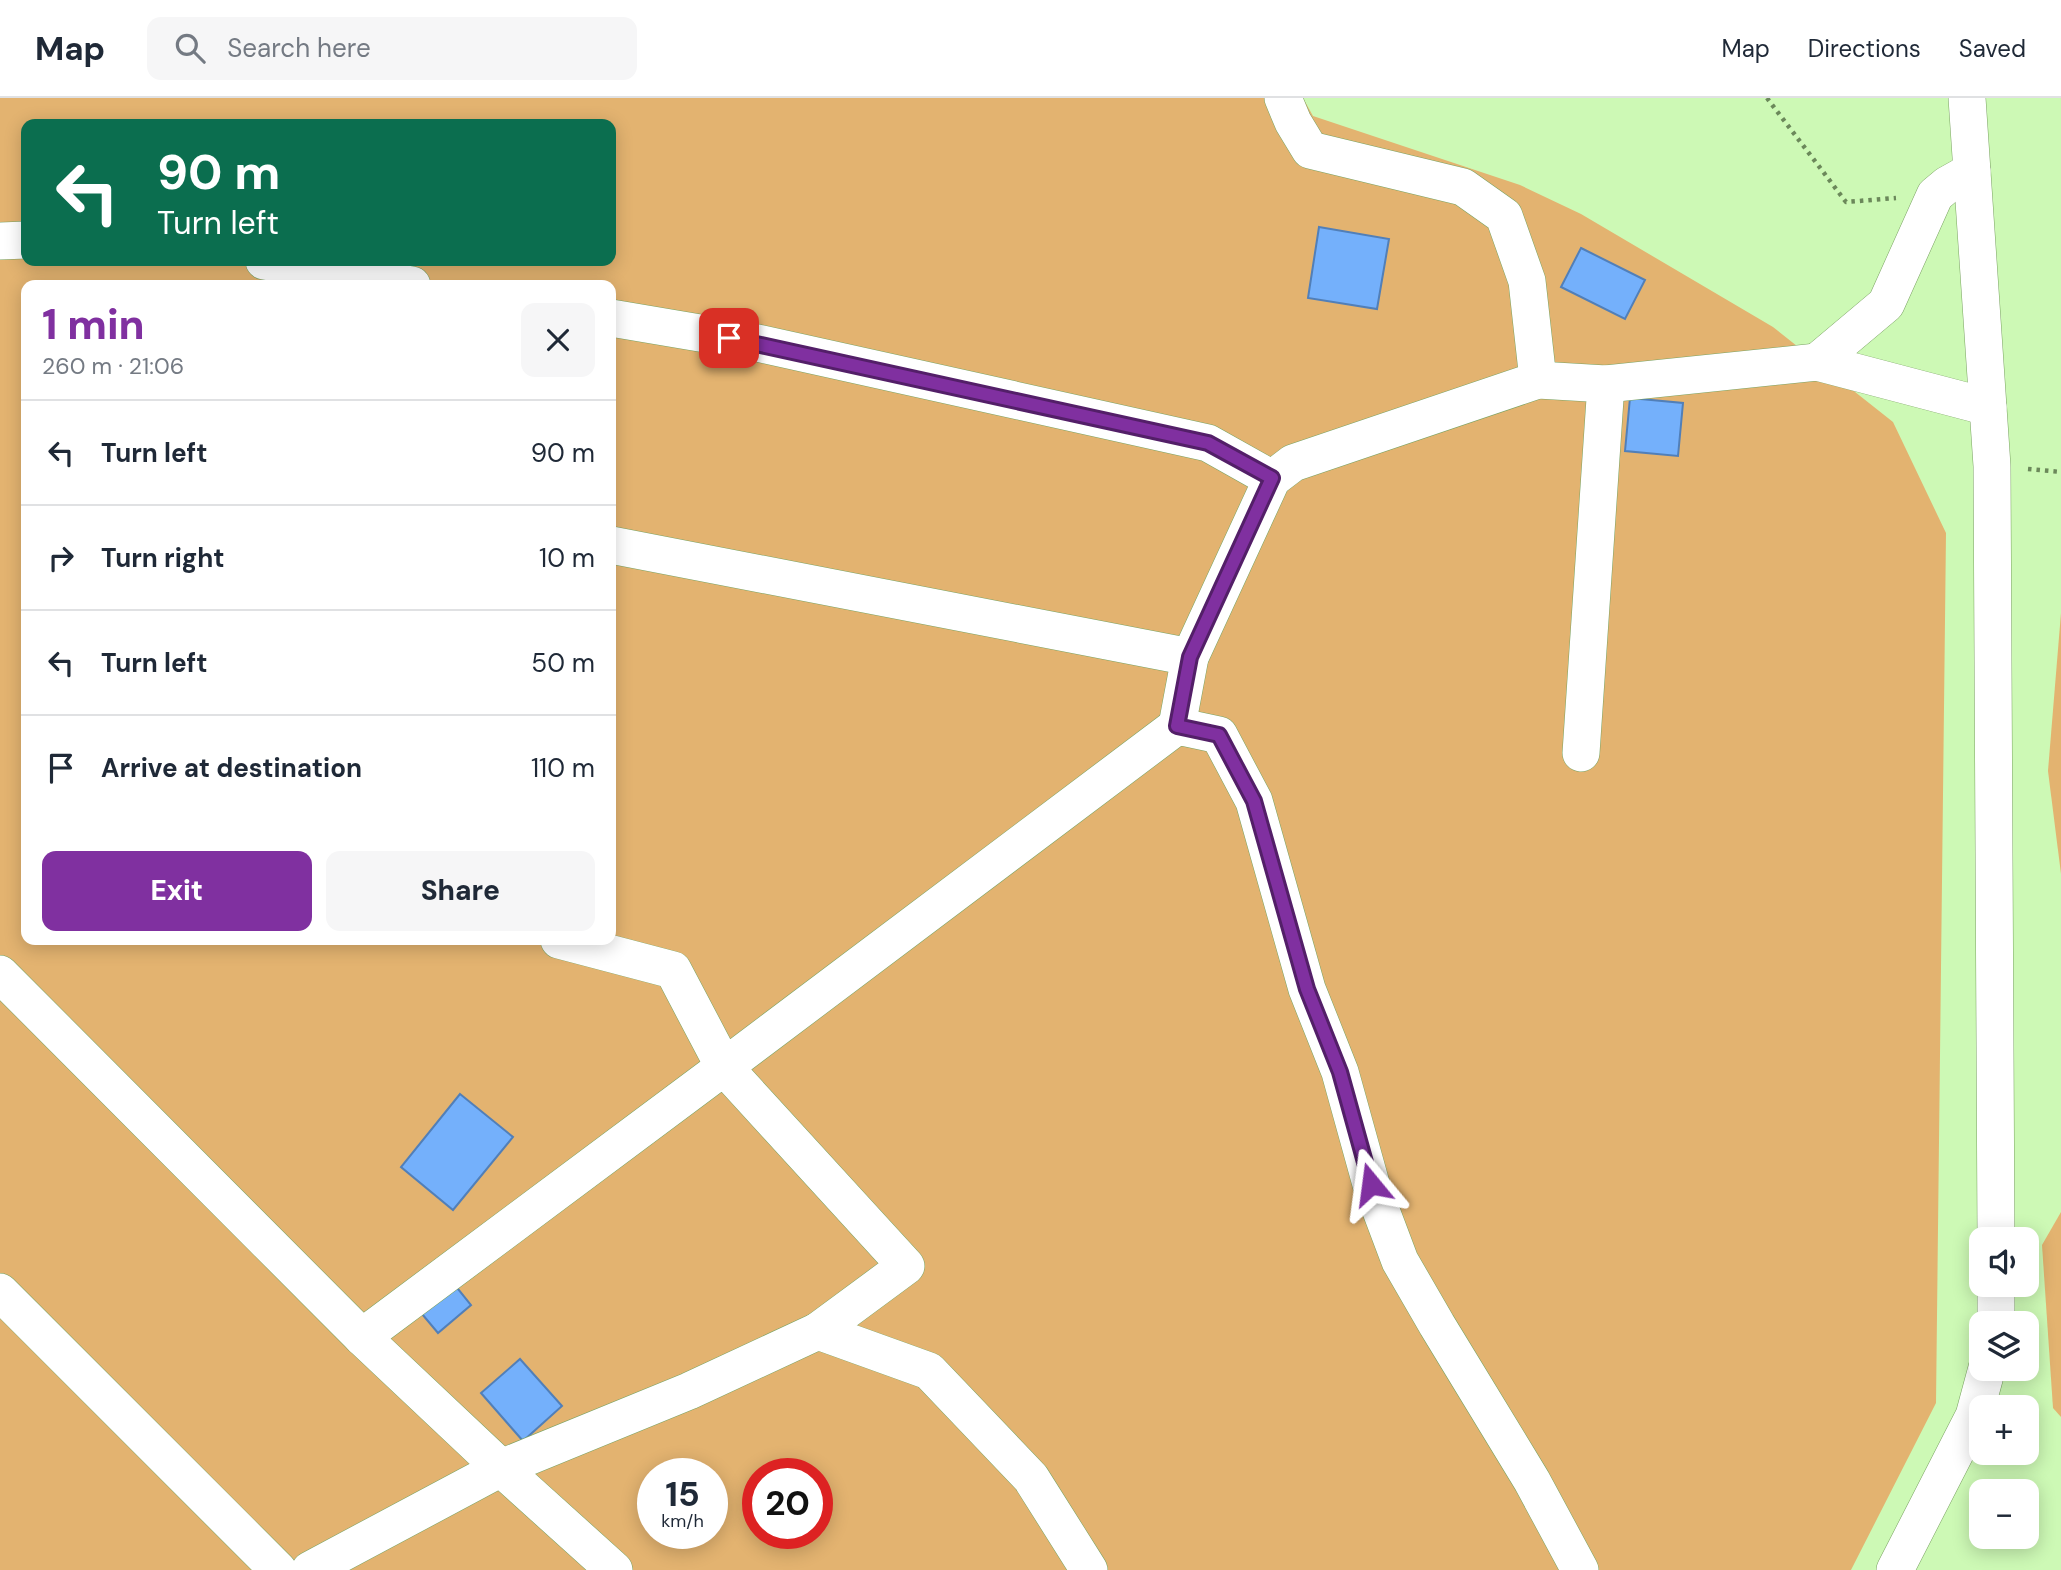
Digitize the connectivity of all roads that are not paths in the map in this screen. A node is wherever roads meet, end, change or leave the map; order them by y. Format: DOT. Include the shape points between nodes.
graph roads {
  1 [pos="1283,98"];
  2 [pos="1967,98"];
  3 [pos="1972,171"];
  4 [pos="21,240"];
  5 [pos="0,241"];
  6 [pos="295,266"];
  7 [pos="381,280"];
  8 [pos="616,319"];
  9 [pos="1817,362"];
  10 [pos="1538,380"];
  11 [pos="1606,384"];
  12 [pos="1988,407"];
  13 [pos="1272,478"];
  14 [pos="616,546"];
  15 [pos="1190,657"];
  16 [pos="1177,726"];
  17 [pos="1581,752"];
  18 [pos="578,945"];
  19 [pos="0,974"];
  20 [pos="724,1067"];
  21 [pos="1996,1227"];
  22 [pos="0,1292"];
  23 [pos="818,1331"];
  24 [pos="362,1338"];
  25 [pos="1983,1381"];
  26 [pos="501,1468"];
  27 [pos="278,1570"];
  28 [pos="310,1570"];
  29 [pos="614,1570"];
  30 [pos="1089,1570"];
  31 [pos="1580,1570"];
  32 [pos="1895,1570"];
  1 -- 10 [label="street" via="1310,150 1463,187 1504,216 1527,281"];
  2 -- 3 [label="street"];
  3 -- 9 [label="street" via="1935,195 1886,304"];
  3 -- 12 [label="street"];
  4 -- 5 [label="street"];
  6 -- 7 [label="street"];
  8 -- 13 [label="street" via="753,342 1208,443"];
  9 -- 11 [label="street"];
  9 -- 12 [label="street"];
  10 -- 11 [label="street"];
  10 -- 13 [label="street" via="1293,463"];
  11 -- 17 [label="street"];
  12 -- 21 [label="street"];
  13 -- 15 [label="street"];
  14 -- 15 [label="street"];
  15 -- 16 [label="street"];
  16 -- 20 [label="street"];
  16 -- 31 [label="street" via="1219,735 1254,801 1307,989 1340,1072 1371,1184 1400,1261"];
  18 -- 20 [label="street" via="673,970"];
  19 -- 24 [label="street"];
  20 -- 23 [label="street" via="906,1266"];
  20 -- 24 [label="street"];
  22 -- 27 [label="street"];
  23 -- 26 [label="street" via="688,1391"];
  23 -- 30 [label="street" via="929,1371 1031,1478"];
  24 -- 26 [label="street"];
  25 -- 32 [label="street" via="1974,1416"];
  26 -- 28 [label="street"];
  26 -- 29 [label="street"];
}
